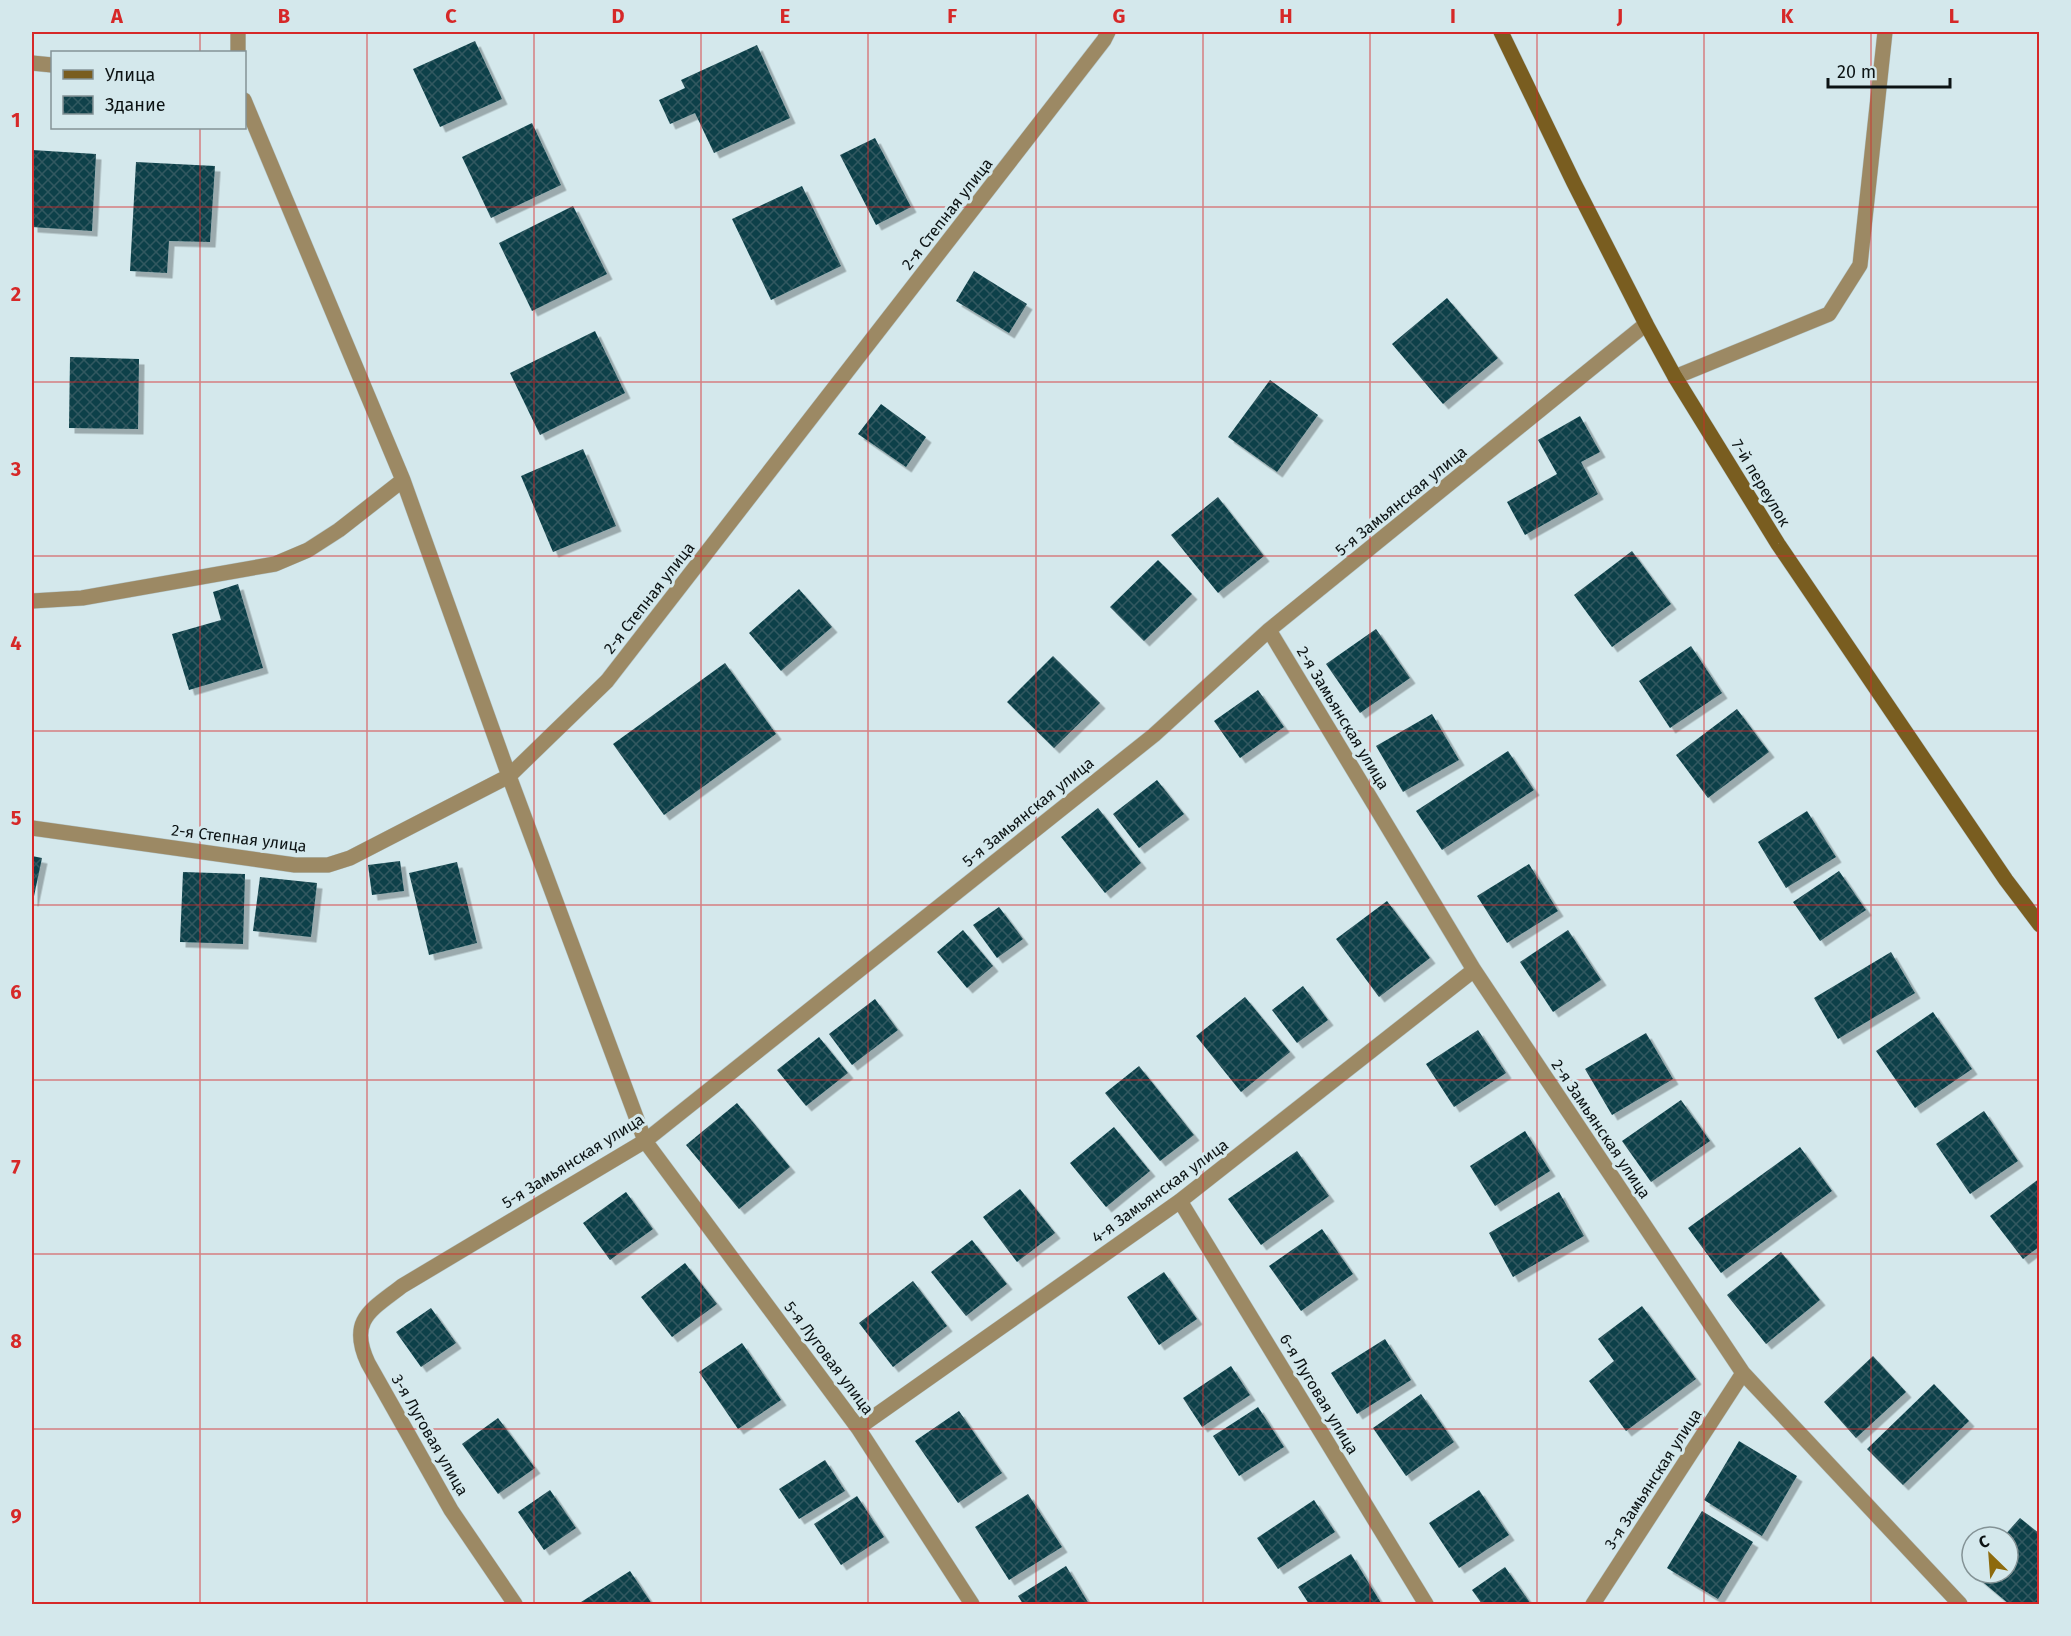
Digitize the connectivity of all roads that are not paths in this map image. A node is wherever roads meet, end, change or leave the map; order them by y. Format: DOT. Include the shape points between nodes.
graph roads {
  1 [pos="238,32"];
  2 [pos="1108,32"];
  3 [pos="1501,32"];
  4 [pos="1886,32"];
  5 [pos="237,51"];
  6 [pos="32,63"];
  7 [pos="51,64"];
  8 [pos="246,105"];
  9 [pos="1646,324"];
  10 [pos="1675,376"];
  11 [pos="403,480"];
  12 [pos="32,601"];
  13 [pos="1269,630"];
  14 [pos="509,776"];
  15 [pos="32,828"];
  16 [pos="2040,925"];
  17 [pos="1474,970"];
  18 [pos="645,1141"];
  19 [pos="1180,1202"];
  20 [pos="402,1287"];
  21 [pos="1743,1373"];
  22 [pos="858,1428"];
  23 [pos="515,1605"];
  24 [pos="972,1605"];
  25 [pos="1426,1605"];
  26 [pos="1593,1605"];
  27 [pos="1960,1605"];
  1 -- 5 [label="street"];
  2 -- 14 [label="street, 2-я Степная улица" via="607,681"];
  3 -- 9 [label="street, 7-й переулок"];
  4 -- 10 [label="street" via="1860,265 1854,275 1830,314"];
  6 -- 7 [label="street"];
  8 -- 11 [label="street, 5-я Луговая улица"];
  9 -- 10 [label="street, 7-й переулок"];
  9 -- 13 [label="street, 5-я Замьянская улица"];
  10 -- 16 [label="street, 7-й переулок" via="1778,544"];
  11 -- 12 [label="street" via="339,530 308,550 275,564 82,598"];
  11 -- 14 [label="street, 5-я Луговая улица"];
  13 -- 17 [label="street, 2-я Замьянская улица"];
  13 -- 18 [label="street, 5-я Замьянская улица" via="1154,735"];
  14 -- 15 [label="street, 2-я Степная улица" via="368,850 328,865 296,865"];
  14 -- 18 [label="street, 5-я Луговая улица"];
  17 -- 19 [label="street, 4-я Замьянская улица"];
  17 -- 21 [label="street, 2-я Замьянская улица"];
  18 -- 20 [label="street, 5-я Замьянская улица"];
  18 -- 22 [label="street, 5-я Луговая улица"];
  19 -- 22 [label="street, 4-я Замьянская улица"];
  19 -- 25 [label="street, 6-я Луговая улица"];
  20 -- 23 [label="street, 3-я Луговая улица" via="370,1310 362,1322 362,1351 451,1510"];
  21 -- 26 [label="street, 3-я Замьянская улица"];
  21 -- 27 [label="street, 2-я Замьянская улица"];
  22 -- 24 [label="street, 5-я Луговая улица"];
}
